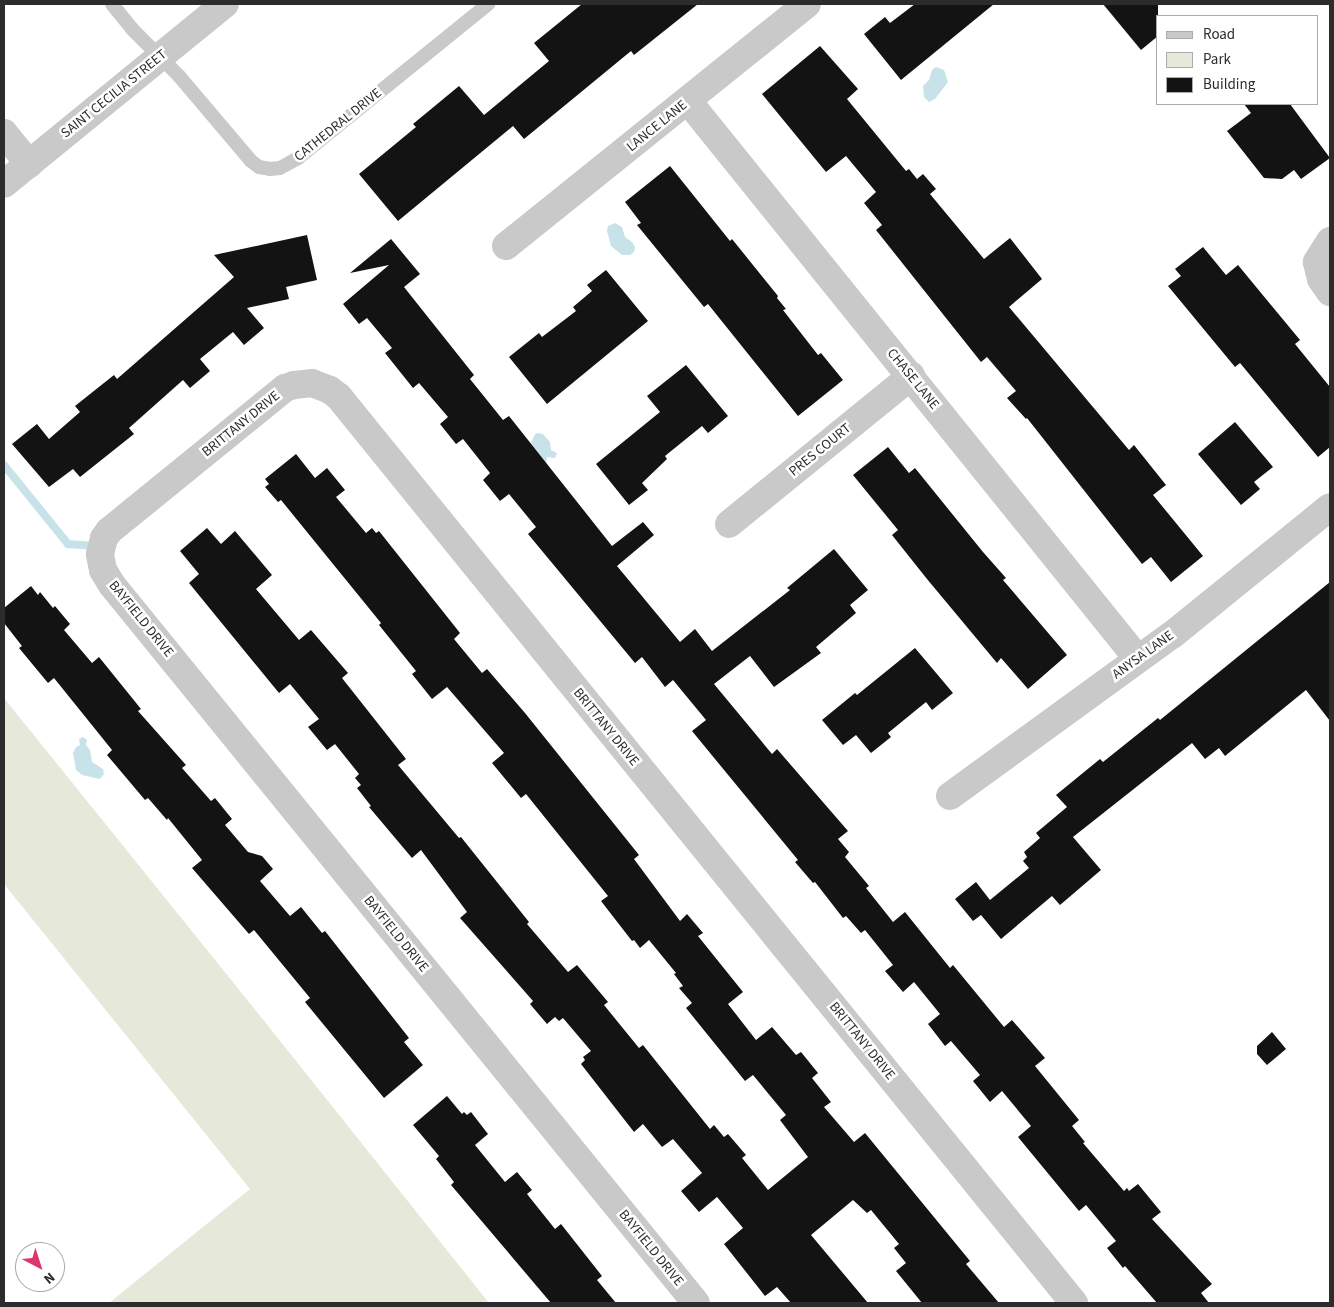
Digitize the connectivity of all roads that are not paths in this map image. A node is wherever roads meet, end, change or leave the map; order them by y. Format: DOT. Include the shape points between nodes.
graph roads {
  1 [pos="112,4"];
  2 [pos="225,4"];
  3 [pos="488,4"];
  4 [pos="807,4"];
  5 [pos="160,56"];
  6 [pos="688,101"];
  7 [pos="4,133"];
  8 [pos="29,164"];
  9 [pos="4,184"];
  10 [pos="1330,240"];
  11 [pos="506,246"];
  12 [pos="1330,292"];
  13 [pos="911,376"];
  14 [pos="1330,506"];
  15 [pos="729,524"];
  16 [pos="100,561"];
  17 [pos="1138,659"];
  18 [pos="950,796"];
  19 [pos="696,1303"];
  20 [pos="1074,1303"];
  1 -- 5 [label="lane, CATHEDRAL DRIVE"];
  2 -- 5 [label="street, SAINT CECILIA STREET"];
  3 -- 5 [label="lane, CATHEDRAL DRIVE" via="298,158 280,168 260,167 251,161"];
  4 -- 6 [label="street, LANCE LANE"];
  5 -- 8 [label="street, SAINT CECILIA STREET"];
  6 -- 11 [label="street, LANCE LANE"];
  6 -- 13 [label="street, CHASE LANE"];
  7 -- 8 [label="street"];
  8 -- 9 [label="street, SAINT CECILIA STREET"];
  10 -- 12 [label="street" via="1317,262 1321,280"];
  13 -- 15 [label="street, PRES COURT"];
  13 -- 17 [label="street, CHASE LANE"];
  14 -- 17 [label="street, ANYSA LANE"];
  16 -- 19 [label="street, BAYFIELD DRIVE" via="112,585"];
  16 -- 20 [label="street, BRITTANY DRIVE" via="101,546 109,531 279,393 294,384 304,383 330,390 346,405"];
  17 -- 18 [label="street, ANYSA LANE"];
}
